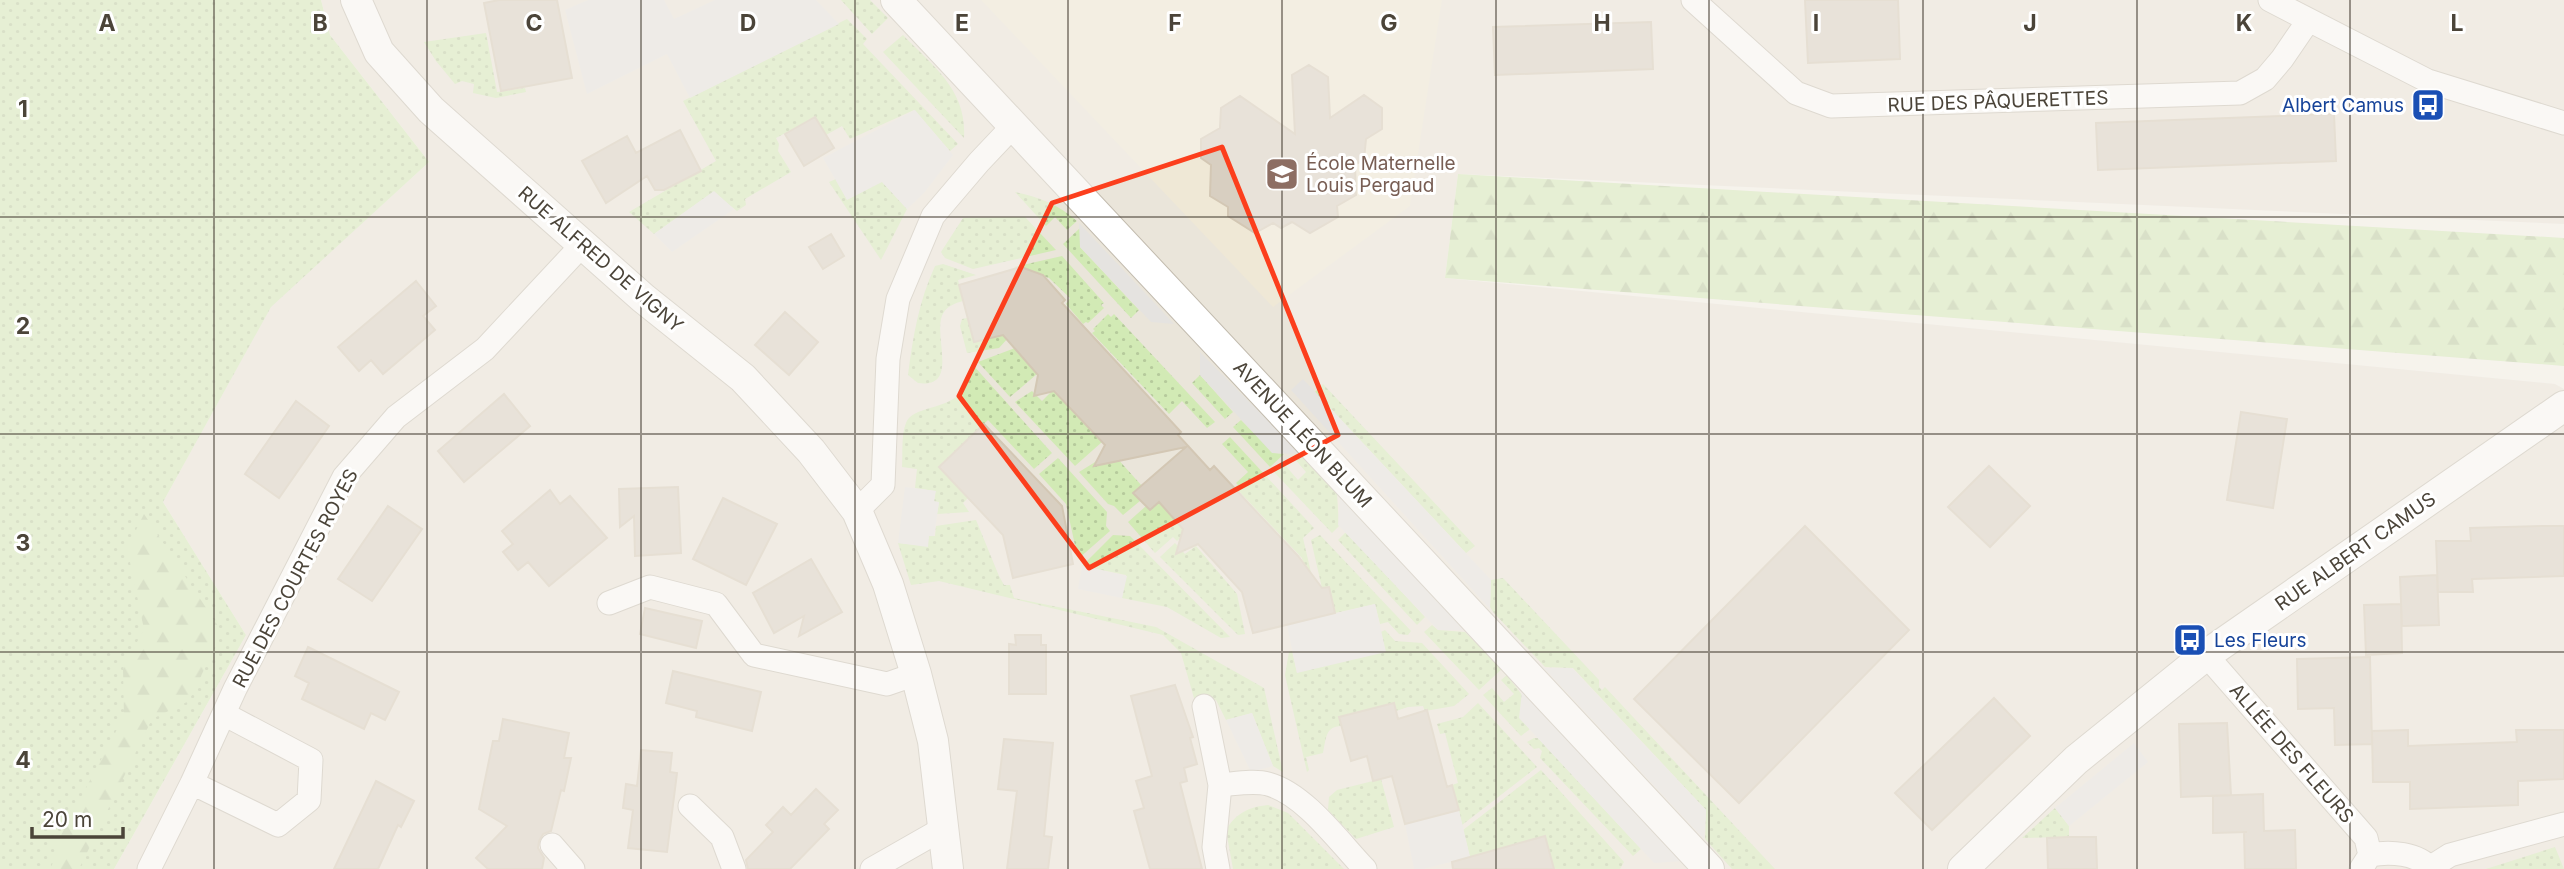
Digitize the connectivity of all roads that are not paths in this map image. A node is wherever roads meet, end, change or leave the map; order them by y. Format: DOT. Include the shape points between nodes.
graph roads {
  1 [pos="356,0"];
  2 [pos="896,0"];
  3 [pos="1693,0"];
  4 [pos="2270,0"];
  5 [pos="2308,21"];
  6 [pos="2564,123"];
  7 [pos="1013,125"];
  8 [pos="583,244"];
  9 [pos="2564,406"];
  10 [pos="857,512"];
  11 [pos="609,603"];
  12 [pos="2206,655"];
  13 [pos="916,674"];
  14 [pos="1204,706"];
  15 [pos="224,714"];
  16 [pos="192,783"];
  17 [pos="1220,785"];
  18 [pos="690,806"];
  19 [pos="2564,824"];
  20 [pos="944,828"];
  21 [pos="552,845"];
  22 [pos="2365,862"];
  23 [pos="2431,868"];
  24 [pos="149,869"];
  25 [pos="572,869"];
  26 [pos="734,869"];
  27 [pos="872,869"];
  28 [pos="948,869"];
  29 [pos="1218,869"];
  30 [pos="1365,869"];
  31 [pos="1709,869"];
  32 [pos="1963,869"];
  1 -- 8 [label="street, RUE ALFRED DE VIGNY" via="379,52 431,110"];
  2 -- 7 [label="street, AVENUE LÉON BLUM"];
  3 -- 5 [label="street, RUE DES PÂQUERETTES" via="1796,93 1831,106 2240,93 2264,79"];
  4 -- 5 [label="street"];
  5 -- 6 [label="street" via="2428,81"];
  7 -- 10 [label="street" via="933,216 898,299 888,359 883,485"];
  7 -- 31 [label="street, AVENUE LÉON BLUM"];
  8 -- 10 [label="street, RUE ALFRED DE VIGNY" via="643,299 743,378 811,451"];
  8 -- 15 [label="street, RUE DES COURTES ROYES" via="485,349 396,417 344,477"];
  9 -- 12 [label="street, RUE ALBERT CAMUS"];
  10 -- 13 [label="street, RUE ALFRED DE VIGNY" via="888,584"];
  11 -- 13 [label="street" via="650,587 716,604 754,655 887,684"];
  12 -- 22 [label="street, ALLÉE DES FLEURS" via="2367,838"];
  12 -- 32 [label="street, RUE ALBERT CAMUS" via="2076,760"];
  13 -- 20 [label="street, RUE ALFRED DE VIGNY" via="933,741"];
  14 -- 17 [label="street"];
  15 -- 16 [label="street, RUE DES COURTES ROYES"];
  15 -- 16 [label="street" via="311,760 309,800 278,825"];
  16 -- 24 [label="street, RUE DES COURTES ROYES"];
  17 -- 29 [label="street" via="1214,847"];
  17 -- 30 [label="street" via="1266,783 1283,790 1302,803"];
  18 -- 26 [label="street" via="722,837"];
  19 -- 23 [label="street" via="2450,855"];
  20 -- 27 [label="street"];
  20 -- 28 [label="street, RUE ALFRED DE VIGNY"];
  21 -- 25 [label="street"];
  22 -- 23 [label="street, ALLÉE DES FLEURS" via="2384,852 2416,857"];
}
